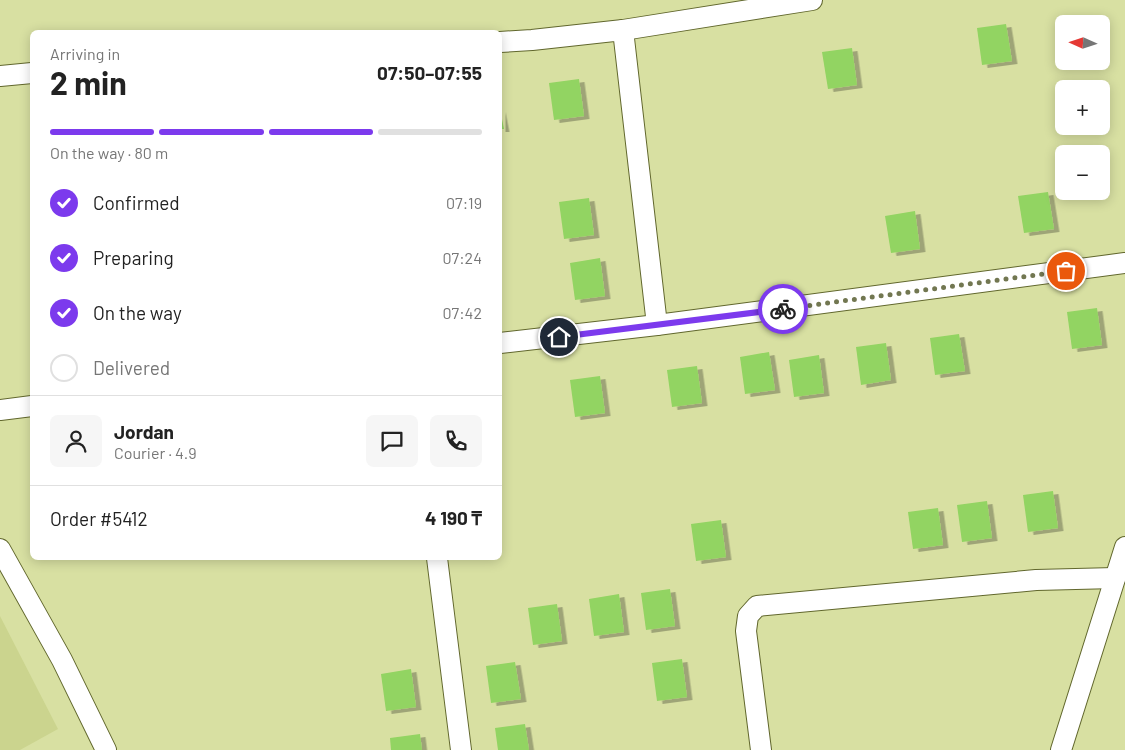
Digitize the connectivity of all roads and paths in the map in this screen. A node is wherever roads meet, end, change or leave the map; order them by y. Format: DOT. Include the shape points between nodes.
graph roads {
  1 [pos="812,0"];
  2 [pos="623,30"];
  3 [pos="502,42"];
  4 [pos="30,73"];
  5 [pos="0,76"];
  6 [pos="1125,263"];
  7 [pos="657,325"];
  8 [pos="502,343"];
  9 [pos="30,406"];
  10 [pos="0,410"];
  11 [pos="1125,547"];
  12 [pos="0,549"];
  13 [pos="437,560"];
  14 [pos="1115,578"];
  15 [pos="106,750"];
  16 [pos="461,750"];
  17 [pos="761,750"];
  18 [pos="1062,750"];
  1 -- 2 [label="street"];
  2 -- 3 [label="street"];
  2 -- 7 [label="street"];
  4 -- 5 [label="street"];
  6 -- 7 [label="street"];
  7 -- 8 [label="street"];
  9 -- 10 [label="street"];
  11 -- 14 [label="street"];
  12 -- 15 [label="street" via="62,660"];
  13 -- 16 [label="street"];
  14 -- 17 [label="street" via="1036,580 757,606 748,616 746,631"];
  14 -- 18 [label="street"];
}
